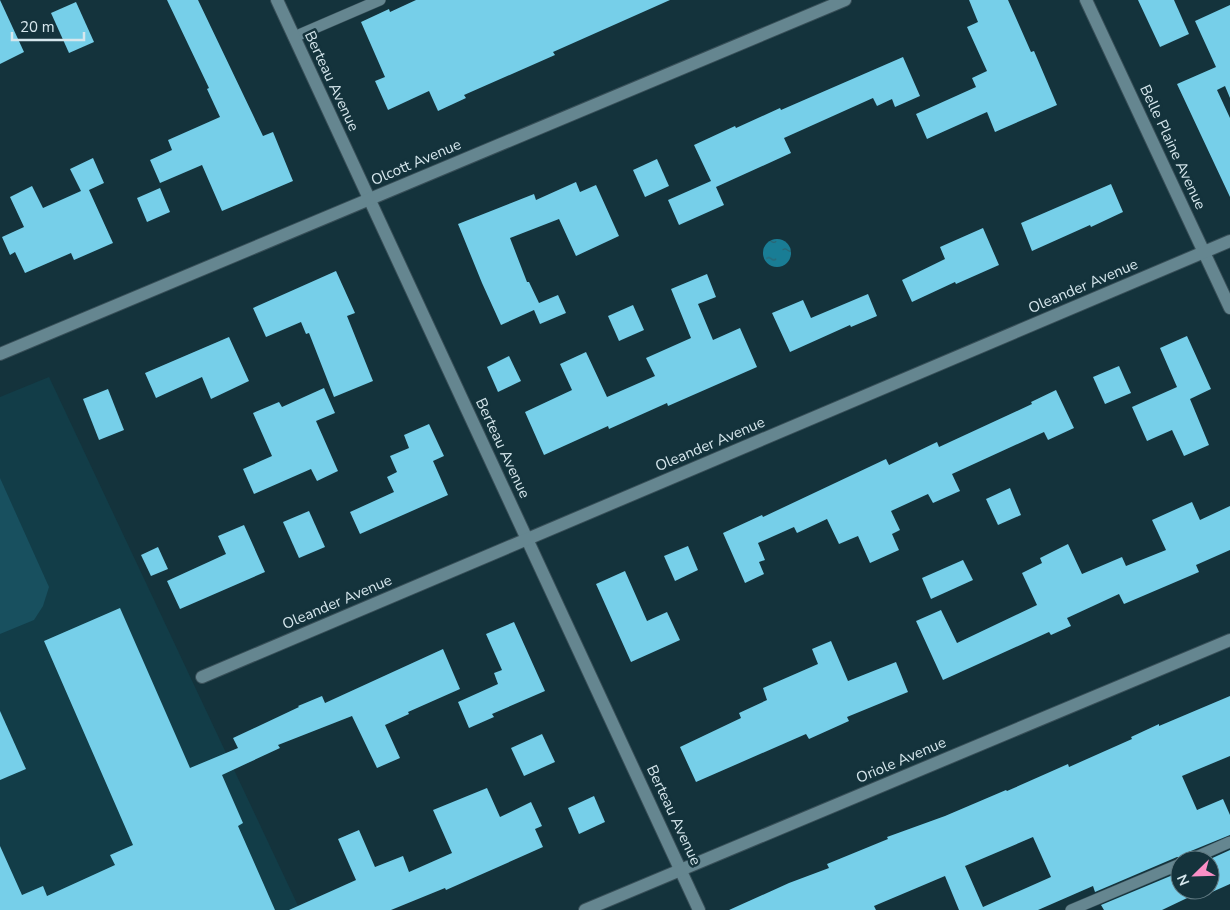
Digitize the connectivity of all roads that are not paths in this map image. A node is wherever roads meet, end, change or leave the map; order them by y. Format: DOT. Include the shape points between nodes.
graph roads {
  1 [pos="277,0"];
  2 [pos="380,0"];
  3 [pos="845,0"];
  4 [pos="1086,0"];
  5 [pos="294,36"];
  6 [pos="369,199"];
  7 [pos="1230,241"];
  8 [pos="1204,252"];
  9 [pos="1230,308"];
  10 [pos="0,354"];
  11 [pos="527,539"];
  12 [pos="1230,640"];
  13 [pos="202,677"];
  14 [pos="1230,842"];
  15 [pos="1212,850"];
  16 [pos="1170,868"];
  17 [pos="681,870"];
  18 [pos="585,910"];
  19 [pos="700,910"];
  20 [pos="1071,910"];
  1 -- 5 [label="street, Berteau Avenue"];
  2 -- 5 [label="lane"];
  3 -- 6 [label="street, Olcott Avenue"];
  4 -- 8 [label="street, Belle Plaine Avenue"];
  5 -- 6 [label="street, Berteau Avenue"];
  6 -- 10 [label="street, Olcott Avenue"];
  6 -- 11 [label="street, Berteau Avenue"];
  7 -- 8 [label="street, Oleander Avenue"];
  8 -- 9 [label="street, Belle Plaine Avenue"];
  8 -- 11 [label="street, Oleander Avenue"];
  11 -- 13 [label="street, Oleander Avenue"];
  11 -- 17 [label="street, Berteau Avenue"];
  12 -- 17 [label="street, Oriole Avenue"];
  14 -- 15 [label="lane"];
  16 -- 20 [label="lane"];
  17 -- 18 [label="street, Oriole Avenue"];
  17 -- 19 [label="street, Berteau Avenue"];
}
